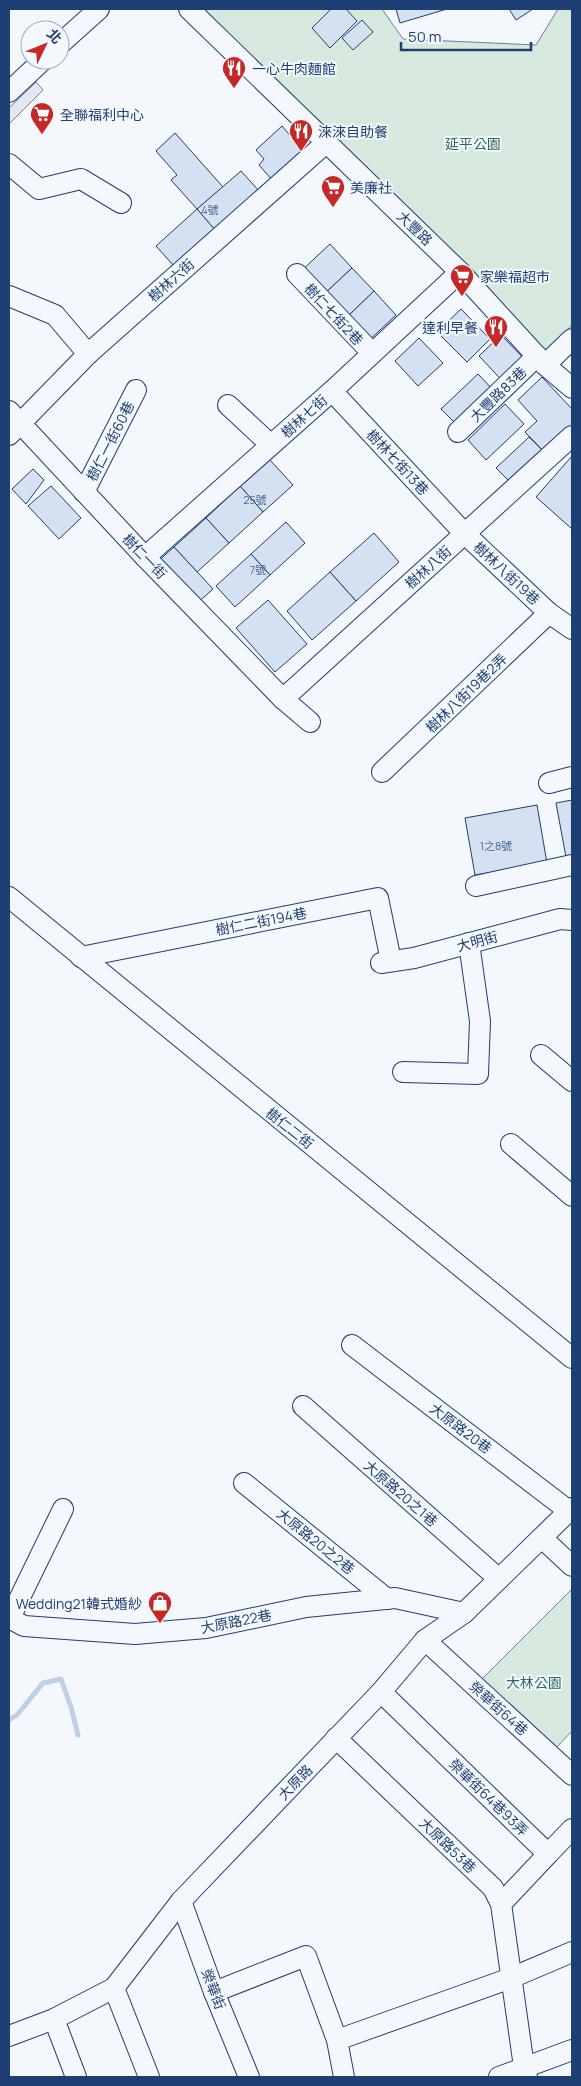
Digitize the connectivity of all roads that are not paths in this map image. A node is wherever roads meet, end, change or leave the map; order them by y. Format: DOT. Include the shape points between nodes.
graph roads {
  1 [pos="99,9"];
  2 [pos="189,9"];
  3 [pos="70,35"];
  4 [pos="32,70"];
  5 [pos="9,92"];
  6 [pos="327,142"];
  7 [pos="9,164"];
  8 [pos="122,203"];
  9 [pos="460,272"];
  10 [pos="297,274"];
  11 [pos="9,296"];
  12 [pos="572,339"];
  13 [pos="372,353"];
  14 [pos="88,354"];
  15 [pos="541,360"];
  16 [pos="572,388"];
  17 [pos="136,390"];
  18 [pos="332,391"];
  19 [pos="228,404"];
  20 [pos="12,423"];
  21 [pos="458,432"];
  22 [pos="572,436"];
  23 [pos="271,445"];
  24 [pos="84,492"];
  25 [pos="464,533"];
  26 [pos="145,557"];
  27 [pos="550,613"];
  28 [pos="572,629"];
  29 [pos="283,699"];
  30 [pos="310,722"];
  31 [pos="382,772"];
  32 [pos="572,777"];
  33 [pos="550,783"];
  34 [pos="572,865"];
  35 [pos="476,886"];
  36 [pos="9,897"];
  37 [pos="572,920"];
  38 [pos="469,943"];
  39 [pos="81,957"];
  40 [pos="386,962"];
  41 [pos="541,1055"];
  42 [pos="404,1072"];
  43 [pos="572,1081"];
  44 [pos="511,1144"];
  45 [pos="572,1196"];
  46 [pos="352,1345"];
  47 [pos="572,1358"];
  48 [pos="302,1406"];
  49 [pos="244,1483"];
  50 [pos="63,1509"];
  51 [pos="571,1509"];
  52 [pos="542,1538"];
  53 [pos="572,1566"];
  54 [pos="499,1579"];
  55 [pos="387,1599"];
  56 [pos="464,1613"];
  57 [pos="9,1618"];
  58 [pos="425,1640"];
  59 [pos="381,1692"];
  60 [pos="336,1738"];
  61 [pos="572,1775"];
  62 [pos="572,1829"];
  63 [pos="548,1854"];
  64 [pos="181,1901"];
  65 [pos="501,1904"];
  66 [pos="572,1952"];
  67 [pos="511,1978"];
  68 [pos="114,1988"];
  69 [pos="214,1992"];
  70 [pos="54,2019"];
  71 [pos="9,2036"];
  72 [pos="337,2040"];
  73 [pos="572,2050"];
  74 [pos="526,2072"];
  75 [pos="76,2077"];
  76 [pos="149,2077"];
  77 [pos="249,2077"];
  78 [pos="344,2077"];
  79 [pos="500,2077"];
  1 -- 3 [label="street"];
  2 -- 6 [label="street, 大豐路"];
  4 -- 5 [label="street"];
  6 -- 9 [label="street, 大豐路"];
  6 -- 14 [label="street, 樹林六街"];
  7 -- 8 [label="street" via="39,189 81,179"];
  9 -- 13 [label="street, 樹林七街"];
  9 -- 15 [label="street, 大豐路"];
  10 -- 13 [label="street, 樹仁七街2巷"];
  11 -- 14 [label="street" via="55,315"];
  12 -- 15 [label="street, 大豐路83巷"];
  13 -- 18 [label="street, 樹林七街"];
  14 -- 20 [label="street, 樹林六街"];
  15 -- 16 [label="street, 大豐路"];
  15 -- 21 [label="street, 大豐路83巷"];
  17 -- 24 [label="street, 樹仁一街60巷"];
  18 -- 23 [label="street, 樹林七街"];
  18 -- 25 [label="street, 樹林七街13巷"];
  19 -- 23 [label="street"];
  20 -- 24 [label="street, 樹仁一街"];
  22 -- 25 [label="street, 樹林八街"];
  23 -- 26 [label="street, 樹林七街"];
  24 -- 26 [label="street, 樹仁一街"];
  25 -- 27 [label="street, 樹林八街19巷"];
  25 -- 29 [label="street, 樹林八街"];
  26 -- 29 [label="street, 樹仁一街"];
  27 -- 28 [label="street, 樹林八街19巷"];
  27 -- 31 [label="street, 樹林八街19巷2弄"];
  29 -- 30 [label="street, 樹仁一街"];
  32 -- 33 [label="street"];
  34 -- 35 [label="street"];
  36 -- 39 [label="street, 樹仁二街"];
  37 -- 38 [label="street, 大明街" via="560,919"];
  38 -- 40 [label="street, 大明街"];
  38 -- 42 [label="street" via="480,1021 478,1074"];
  39 -- 40 [label="street, 樹仁二街194巷" via="378,898"];
  39 -- 47 [label="street, 樹仁二街"];
  41 -- 43 [label="street"];
  44 -- 45 [label="street"];
  46 -- 51 [label="street, 大原路20巷"];
  48 -- 54 [label="street, 大原路20之1巷"];
  49 -- 55 [label="street, 大原路20之2巷"];
  50 -- 57 [label="street"];
  51 -- 52 [label="street, 大原路"];
  52 -- 53 [label="street"];
  52 -- 54 [label="street, 大原路"];
  54 -- 56 [label="street, 大原路"];
  55 -- 56 [label="street, 大原路22巷"];
  55 -- 57 [label="street, 大原路22巷" via="306,1607 206,1628 135,1634 24,1626"];
  56 -- 58 [label="street, 大原路"];
  58 -- 59 [label="street, 大原路"];
  58 -- 61 [label="street, 榮華街64巷"];
  59 -- 60 [label="street, 大原路"];
  59 -- 63 [label="street, 榮華街64巷93弄"];
  60 -- 64 [label="street, 大原路"];
  60 -- 65 [label="street, 大原路53巷" via="493,1888"];
  62 -- 63 [label="street"];
  63 -- 65 [label="street"];
  64 -- 68 [label="street, 大原路"];
  64 -- 69 [label="street, 榮華街"];
  65 -- 67 [label="street, 大原路53巷"];
  66 -- 67 [label="street"];
  67 -- 72 [label="street"];
  67 -- 74 [label="street, 大原路53巷"];
  68 -- 70 [label="street, 大原路"];
  68 -- 76 [label="street"];
  69 -- 72 [label="street" via="306,1956"];
  69 -- 77 [label="street, 榮華街"];
  70 -- 71 [label="street, 大原路"];
  70 -- 75 [label="street"];
  72 -- 78 [label="street"];
  73 -- 74 [label="street"];
  74 -- 79 [label="street"];
}
